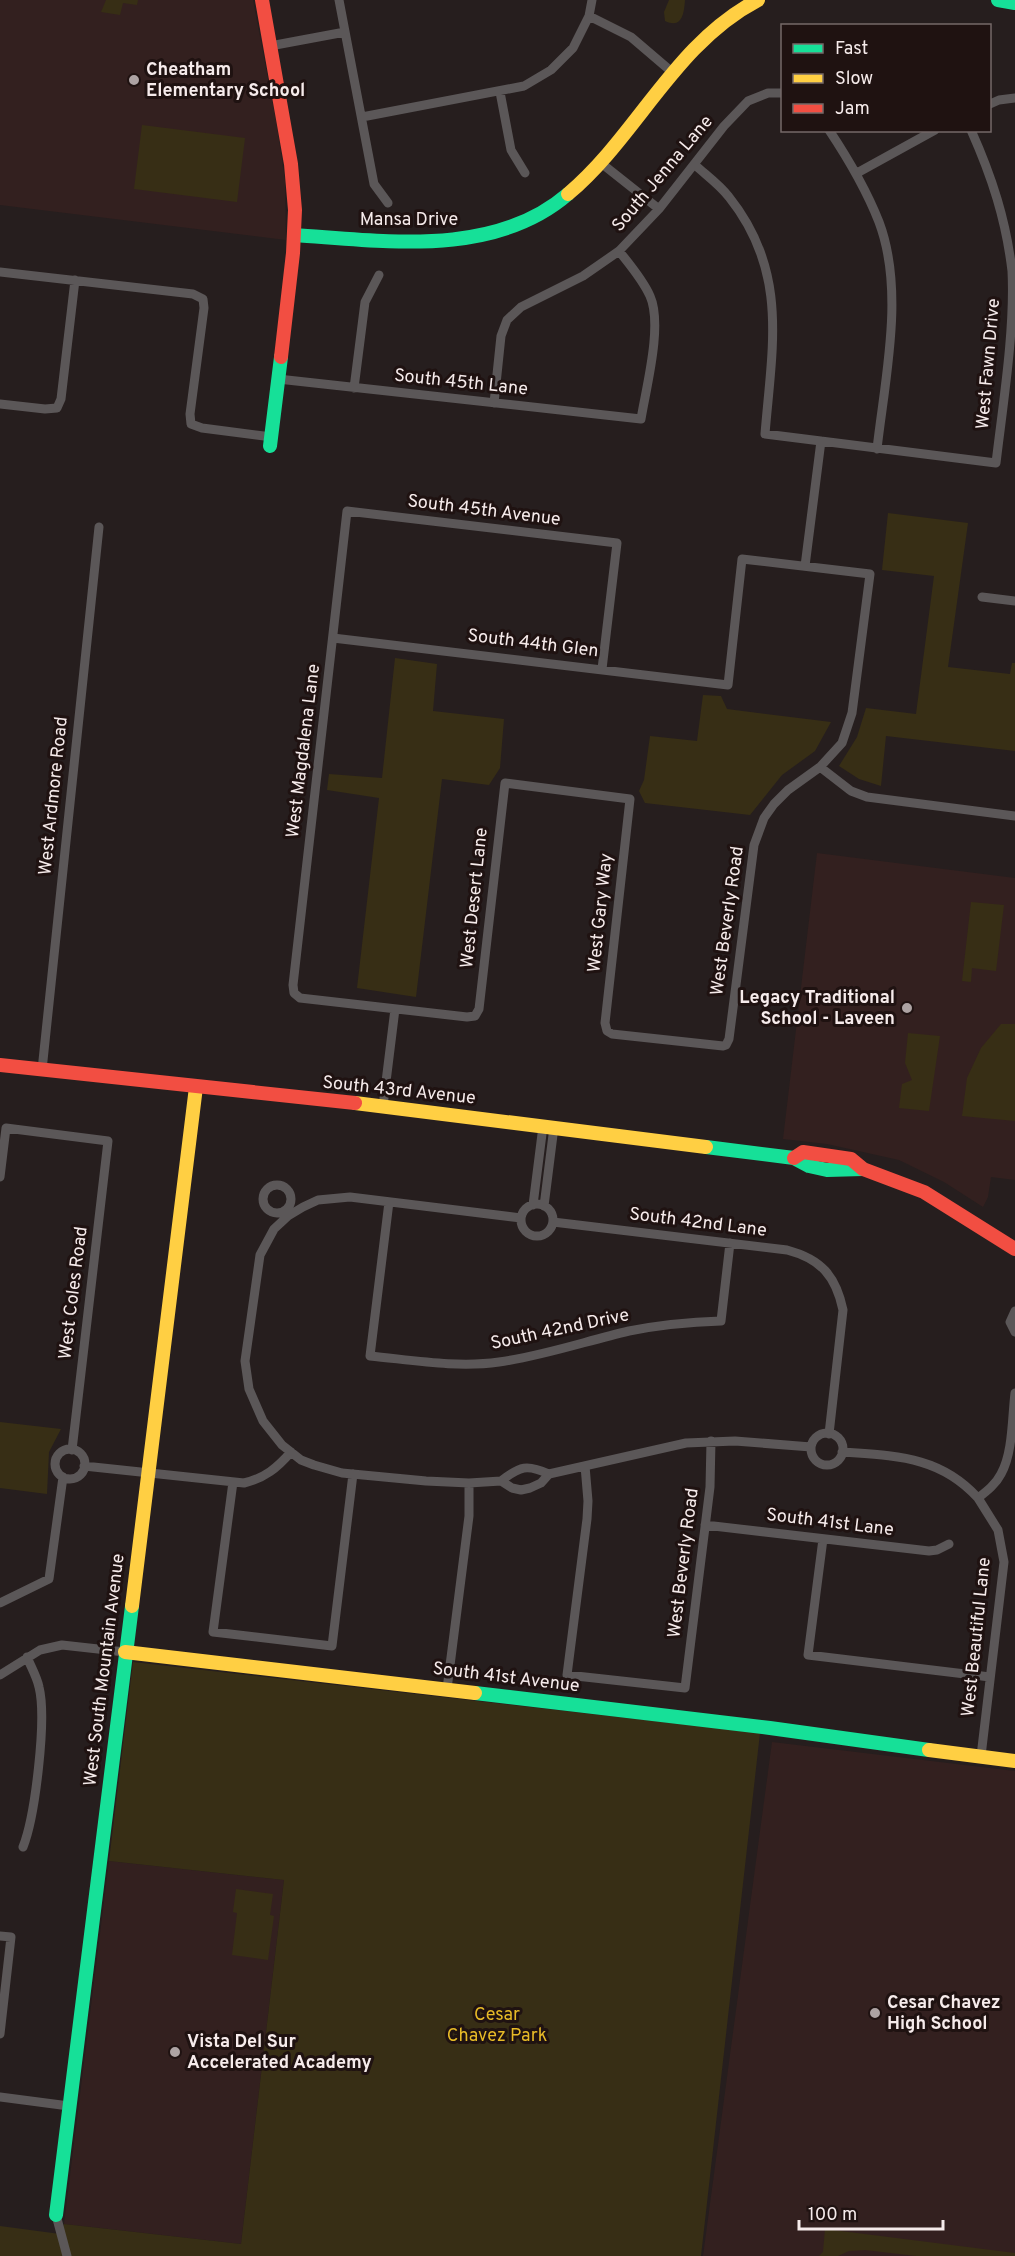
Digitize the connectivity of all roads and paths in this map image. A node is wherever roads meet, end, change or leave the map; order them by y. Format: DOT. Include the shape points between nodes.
graph roads {
  1 [pos="262,0"];
  2 [pos="339,0"];
  3 [pos="592,0"];
  4 [pos="758,0"];
  5 [pos="998,0"];
  6 [pos="1015,3"];
  7 [pos="589,16"];
  8 [pos="345,32"];
  9 [pos="270,46"];
  10 [pos="672,72"];
  11 [pos="500,92"];
  12 [pos="781,93"];
  13 [pos="1015,98"];
  14 [pos="991,104"];
  15 [pos="362,117"];
  16 [pos="830,132"];
  17 [pos="931,132"];
  18 [pos="972,132"];
  19 [pos="601,163"];
  20 [pos="695,165"];
  21 [pos="525,173"];
  22 [pos="857,173"];
  23 [pos="387,203"];
  24 [pos="659,209"];
  25 [pos="1010,225"];
  26 [pos="295,235"];
  27 [pos="619,251"];
  28 [pos="0,272"];
  29 [pos="379,275"];
  30 [pos="75,280"];
  31 [pos="278,379"];
  32 [pos="354,388"];
  33 [pos="0,404"];
  34 [pos="494,404"];
  35 [pos="271,441"];
  36 [pos="821,441"];
  37 [pos="877,449"];
  38 [pos="346,511"];
  39 [pos="99,527"];
  40 [pos="805,566"];
  41 [pos="982,597"];
  42 [pos="1015,601"];
  43 [pos="333,638"];
  44 [pos="602,669"];
  45 [pos="820,767"];
  46 [pos="630,799"];
  47 [pos="1015,816"];
  48 [pos="395,1009"];
  49 [pos="607,1031"];
  50 [pos="0,1065"];
  51 [pos="42,1070"];
  52 [pos="196,1087"];
  53 [pos="383,1106"];
  54 [pos="548,1126"];
  55 [pos="0,1177"];
  56 [pos="389,1202"];
  57 [pos="532,1205"];
  58 [pos="544,1206"];
  59 [pos="521,1218"];
  60 [pos="553,1222"];
  61 [pos="730,1243"];
  62 [pos="1015,1249"];
  63 [pos="1015,1311"];
  64 [pos="1015,1332"];
  65 [pos="1015,1394"];
  66 [pos="829,1434"];
  67 [pos="711,1441"];
  68 [pos="811,1447"];
  69 [pos="72,1450"];
  70 [pos="291,1452"];
  71 [pos="842,1452"];
  72 [pos="84,1466"];
  73 [pos="585,1466"];
  74 [pos="147,1474"];
  75 [pos="353,1474"];
  76 [pos="549,1474"];
  77 [pos="63,1477"];
  78 [pos="501,1481"];
  79 [pos="233,1482"];
  80 [pos="469,1483"];
  81 [pos="978,1498"];
  82 [pos="705,1525"];
  83 [pos="823,1539"];
  84 [pos="949,1544"];
  85 [pos="0,1603"];
  86 [pos="125,1652"];
  87 [pos="27,1658"];
  88 [pos="0,1675"];
  89 [pos="990,1677"];
  90 [pos="447,1689"];
  91 [pos="981,1756"];
  92 [pos="1015,1761"];
  93 [pos="23,1847"];
  94 [pos="0,1936"];
  95 [pos="0,2034"];
  96 [pos="0,2097"];
  97 [pos="69,2106"];
  98 [pos="56,2215"];
  99 [pos="67,2256"];
  1 -- 9 [label="street"];
  2 -- 8 [label="street"];
  3 -- 7 [label="street"];
  4 -- 10 [label="street, Mansa Drive" via="738,9 700,40"];
  5 -- 6 [label="street"];
  7 -- 10 [label="street" via="631,37"];
  7 -- 11 [label="street" via="573,48 551,70 524,86"];
  8 -- 9 [label="street"];
  8 -- 15 [label="street"];
  9 -- 26 [label="street" via="294,182"];
  10 -- 19 [label="street, Mansa Drive"];
  11 -- 15 [label="street"];
  11 -- 21 [label="street" via="511,150"];
  12 -- 20 [label="street, South Jenna Lane" via="768,93 748,101"];
  13 -- 14 [label="street"];
  15 -- 23 [label="street" via="374,184"];
  16 -- 22 [label="street"];
  17 -- 22 [label="street"];
  18 -- 25 [label="street, West Fawn Drive"];
  19 -- 24 [label="street"];
  19 -- 26 [label="street, Mansa Drive" via="562,200 526,220 487,234 420,241"];
  20 -- 24 [label="street, South Jenna Lane"];
  20 -- 36 [label="street" via="728,195 748,222 771,287 774,315 765,435"];
  22 -- 37 [label="street" via="880,224 890,269 891,322"];
  24 -- 27 [label="street, South Jenna Lane"];
  25 -- 37 [label="street, West Fawn Drive" via="1013,323 996,463"];
  26 -- 31 [label="street"];
  27 -- 34 [label="street, South Jenna Lane" via="583,276 521,307 507,320 501,336"];
  27 -- 34 [label="street, South 45th Lane" via="651,297 655,315 641,419"];
  28 -- 30 [label="street"];
  29 -- 32 [label="street" via="365,302"];
  30 -- 33 [label="street" via="57,408"];
  30 -- 35 [label="street" via="203,298 191,424"];
  31 -- 32 [label="street, South 45th Lane"];
  31 -- 35 [label="street"];
  32 -- 34 [label="street, South 45th Lane"];
  36 -- 37 [label="street"];
  36 -- 40 [label="street"];
  38 -- 43 [label="street, West Magdalena Lane"];
  38 -- 44 [label="street, South 45th Avenue" via="617,543"];
  39 -- 51 [label="street, West Ardmore Road"];
  40 -- 44 [label="street, South 44th Glen" via="742,559 728,685"];
  40 -- 45 [label="street, West Beverly Road" via="870,574 849,728 842,743"];
  41 -- 42 [label="street"];
  43 -- 44 [label="street, South 44th Glen"];
  43 -- 48 [label="street, West Magdalena Lane" via="294,993 300,998"];
  45 -- 47 [label="street" via="851,791 867,797"];
  45 -- 49 [label="street, West Beverly Road" via="774,804 756,836 726,1045"];
  46 -- 48 [label="street, West Desert Lane" via="505,783 479,1010 475,1016 467,1017"];
  46 -- 49 [label="street, West Gary Way"];
  48 -- 53 [label="street"];
  50 -- 51 [label="street, South 43rd Avenue"];
  51 -- 52 [label="street, South 43rd Avenue"];
  52 -- 53 [label="street, South 43rd Avenue"];
  52 -- 74 [label="street, West South Mountain Avenue"];
  53 -- 54 [label="street, South 43rd Avenue"];
  54 -- 57 [label="street"];
  54 -- 58 [label="street"];
  54 -- 62 [label="street, South 43rd Avenue" via="794,1158 802,1152 851,1159 863,1169 924,1192"];
  55 -- 69 [label="street, West Coles Road" via="6,1128 108,1141"];
  56 -- 59 [label="street"];
  56 -- 61 [label="street, South 42nd Drive" via="370,1356 438,1363 499,1362 630,1331 721,1321"];
  56 -- 70 [label="street" via="318,1200 287,1213 260,1255 245,1361 249,1389 273,1437"];
  57 -- 58 [label="street"];
  57 -- 59 [label="street"];
  58 -- 60 [label="street"];
  59 -- 60 [label="street" via="525,1231 537,1236 549,1230"];
  60 -- 61 [label="street, South 42nd Lane"];
  61 -- 66 [label="street, South 42nd Lane" via="805,1255 830,1276 839,1293 843,1310"];
  63 -- 64 [label="street" via="1010,1322"];
  65 -- 81 [label="street" via="1007,1460 1002,1473"];
  66 -- 68 [label="street" via="819,1435"];
  66 -- 71 [label="street" via="841,1442"];
  67 -- 68 [label="street"];
  67 -- 73 [label="street"];
  67 -- 82 [label="street, West Beverly Road"];
  68 -- 71 [label="street" via="813,1458 827,1465 837,1461"];
  69 -- 72 [label="street" via="80,1454"];
  69 -- 77 [label="street" via="63,1451 55,1462"];
  70 -- 75 [label="street" via="326,1470"];
  70 -- 79 [label="street" via="266,1476"];
  71 -- 81 [label="street, West Beautiful Lane" via="923,1462 964,1482"];
  72 -- 74 [label="street"];
  72 -- 77 [label="street" via="77,1478"];
  73 -- 76 [label="street"];
  73 -- 82 [label="street, West Beverly Road" via="587,1519 567,1675 685,1688"];
  74 -- 79 [label="street"];
  74 -- 86 [label="street, West South Mountain Avenue"];
  75 -- 79 [label="street" via="332,1646 213,1632"];
  75 -- 80 [label="street"];
  76 -- 78 [label="street" via="530,1467 520,1468"];
  76 -- 78 [label="street" via="541,1483 521,1490"];
  77 -- 85 [label="street" via="49,1579"];
  78 -- 80 [label="street"];
  80 -- 90 [label="street" via="469,1515"];
  81 -- 89 [label="street, West Beautiful Lane" via="998,1530 1004,1562"];
  82 -- 83 [label="street, South 41st Lane"];
  83 -- 84 [label="street, South 41st Lane" via="929,1551"];
  83 -- 89 [label="street" via="808,1655"];
  86 -- 87 [label="street, South 41st Avenue" via="62,1645"];
  86 -- 90 [label="street, South 41st Avenue"];
  86 -- 97 [label="street, West South Mountain Avenue"];
  87 -- 88 [label="street, South 41st Avenue"];
  87 -- 93 [label="street" via="39,1688 42,1729 29,1831"];
  89 -- 91 [label="street, West Beautiful Lane"];
  90 -- 91 [label="street, South 41st Avenue"];
  91 -- 92 [label="street, South 41st Avenue"];
  94 -- 95 [label="street" via="11,1937"];
  96 -- 97 [label="street"];
  97 -- 98 [label="street, West South Mountain Avenue"];
  98 -- 99 [label="street, West South Mountain Avenue"];
}
